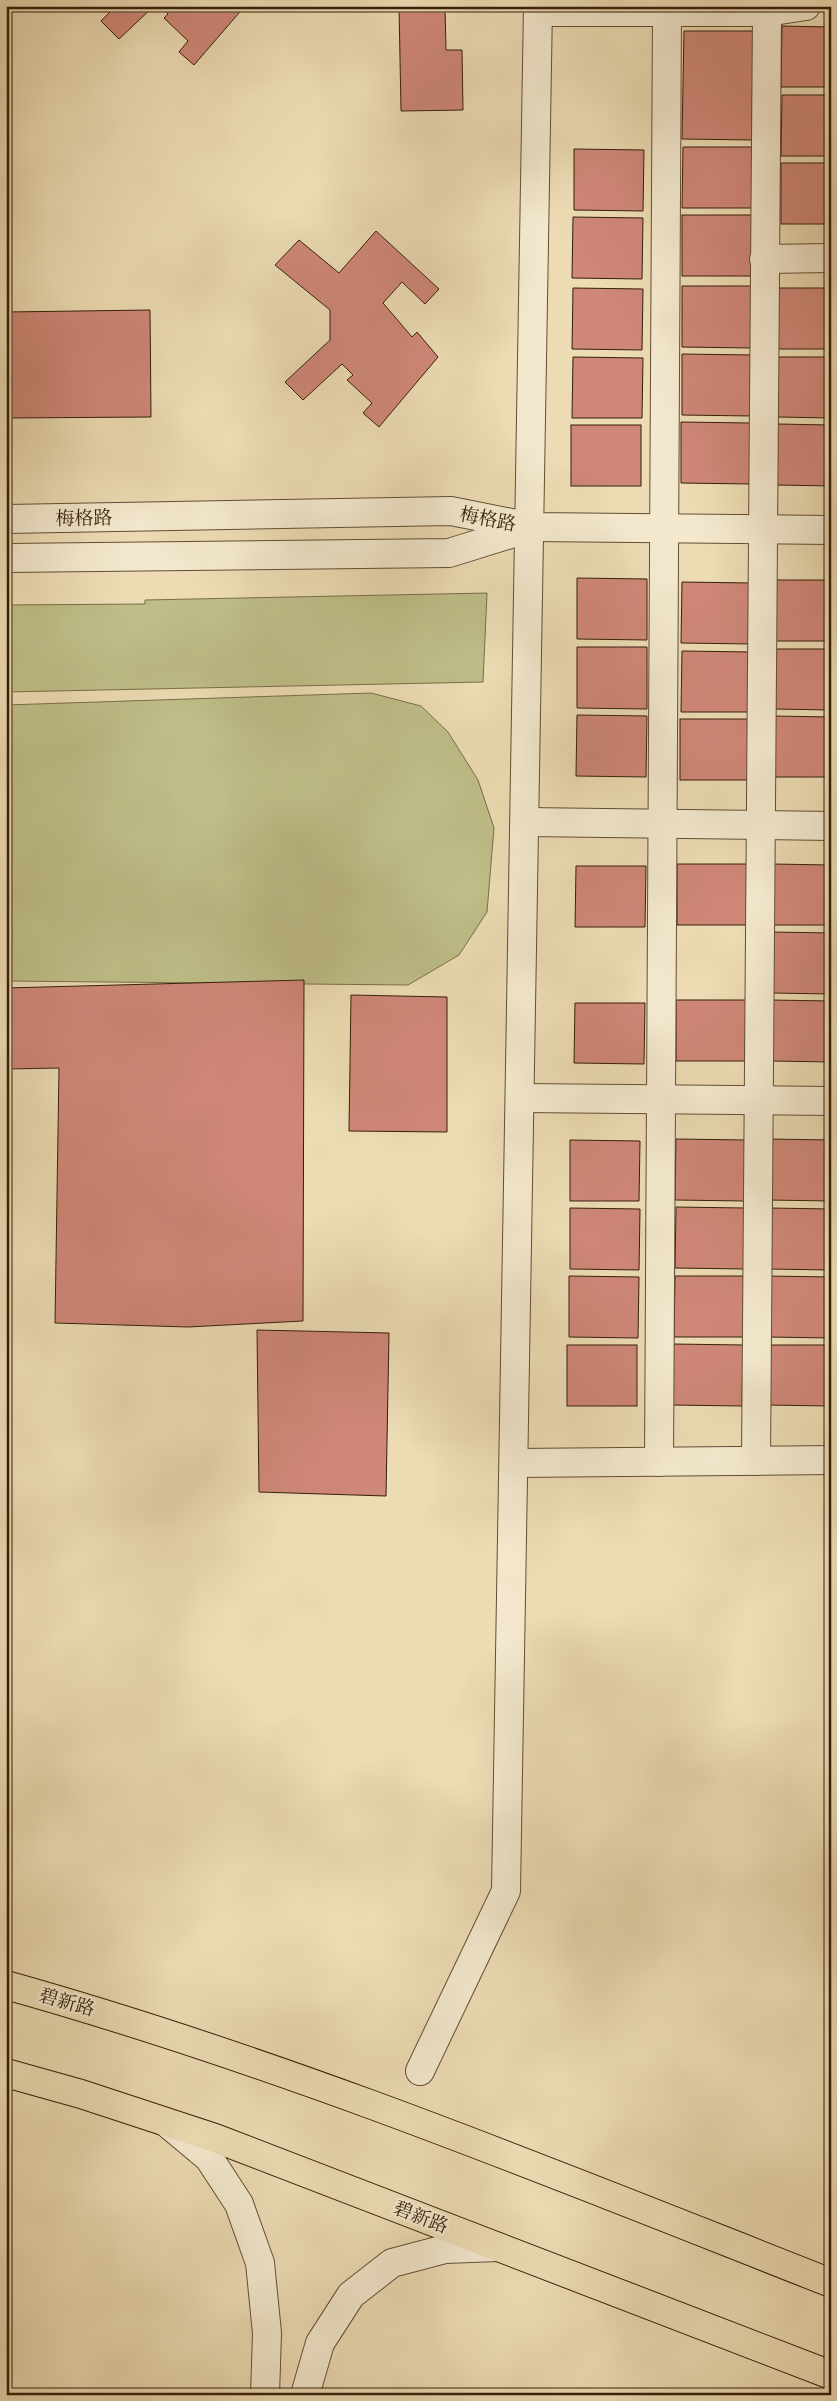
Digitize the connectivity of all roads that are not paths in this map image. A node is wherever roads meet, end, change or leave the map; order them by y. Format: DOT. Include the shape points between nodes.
graph roads {
  1 [pos="806,6"];
  2 [pos="538,9"];
  3 [pos="667,12"];
  4 [pos="767,12"];
  5 [pos="831,258"];
  6 [pos="764,259"];
  7 [pos="6,519"];
  8 [pos="531,527"];
  9 [pos="664,528"];
  10 [pos="762,529"];
  11 [pos="831,530"];
  12 [pos="6,558"];
  13 [pos="526,822"];
  14 [pos="662,824"];
  15 [pos="761,825"];
  16 [pos="831,826"];
  17 [pos="520,1098"];
  18 [pos="661,1099"];
  19 [pos="759,1100"];
  20 [pos="831,1101"];
  21 [pos="831,1460"];
  22 [pos="756,1461"];
  23 [pos="659,1462"];
  24 [pos="514,1464"];
  25 [pos="6,1985"];
  26 [pos="420,2071"];
  27 [pos="6,2072"];
  28 [pos="166,2122"];
  29 [pos="498,2247"];
  30 [pos="831,2283"];
  31 [pos="831,2375"];
  32 [pos="265,2395"];
  33 [pos="305,2395"];
  1 -- 4 [label="street"];
  2 -- 3 [label="street"];
  2 -- 8 [label="street"];
  3 -- 4 [label="street"];
  3 -- 9 [label="street"];
  4 -- 6 [label="street"];
  5 -- 6 [label="street"];
  6 -- 10 [label="street"];
  7 -- 8 [label="street, 梅格路" via="452,511"];
  8 -- 9 [label="street"];
  8 -- 12 [label="street, 梅格路" via="449,553"];
  8 -- 13 [label="street"];
  9 -- 10 [label="street"];
  9 -- 14 [label="street"];
  10 -- 11 [label="street"];
  10 -- 15 [label="street"];
  13 -- 14 [label="street"];
  13 -- 17 [label="street"];
  14 -- 15 [label="street"];
  14 -- 18 [label="street"];
  15 -- 16 [label="street"];
  15 -- 19 [label="street"];
  17 -- 18 [label="street"];
  17 -- 24 [label="street"];
  18 -- 19 [label="street"];
  18 -- 23 [label="street"];
  19 -- 20 [label="street"];
  19 -- 22 [label="street"];
  21 -- 22 [label="street"];
  22 -- 23 [label="street"];
  23 -- 24 [label="street"];
  24 -- 26 [label="street" via="506,1891"];
  25 -- 30 [label="main road, 碧新路" via="104,2013 362,2100"];
  27 -- 28 [label="main road, 碧新路"];
  28 -- 29 [label="main road, 碧新路"];
  28 -- 32 [label="street" via="209,2158 240,2204 260,2262 267,2333"];
  29 -- 31 [label="main road, 碧新路"];
  29 -- 33 [label="street" via="445,2249 392,2263 351,2294 320,2343"];
}
